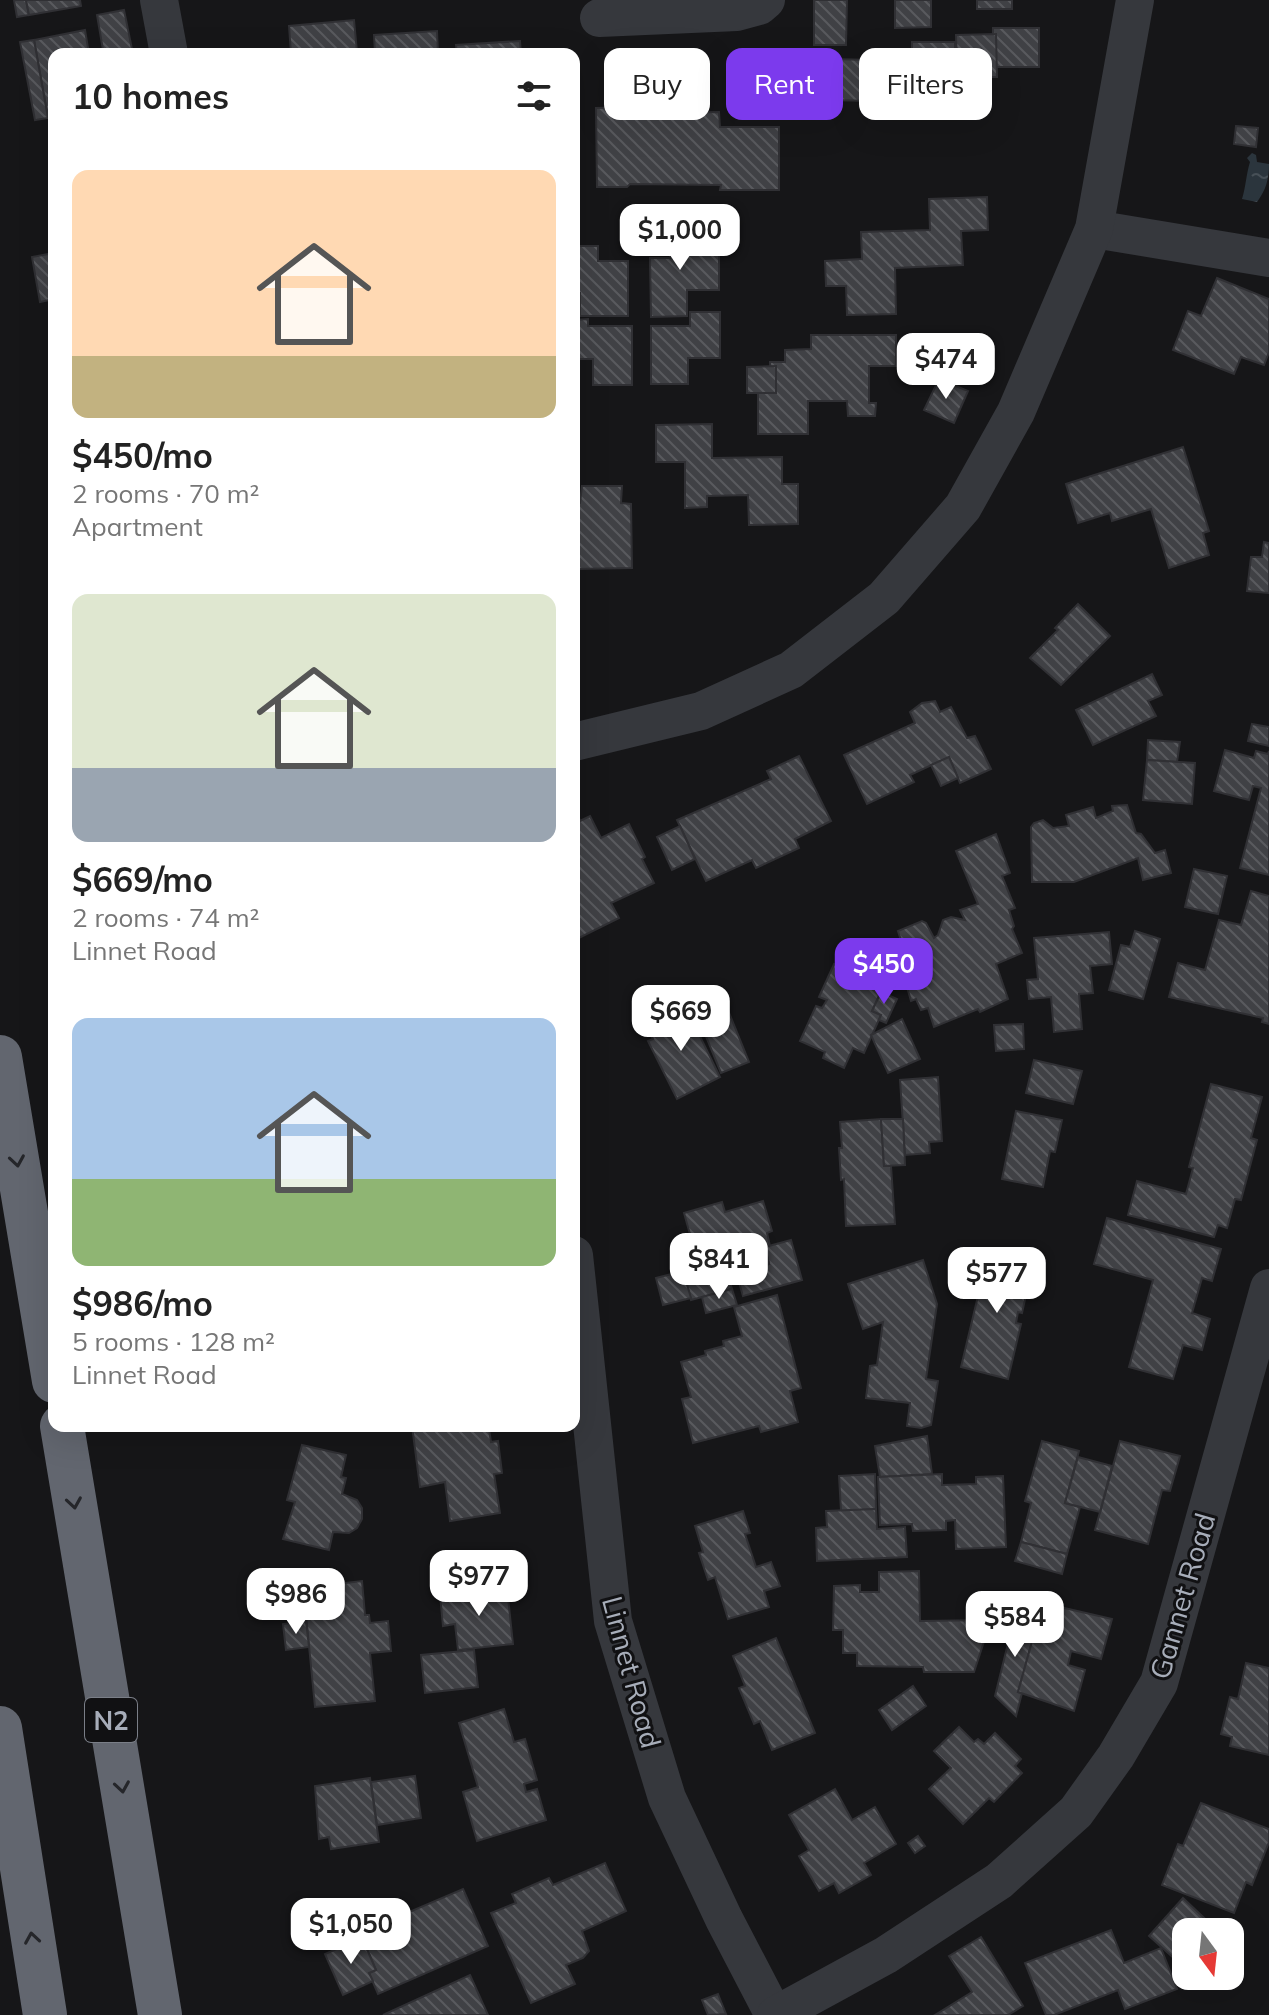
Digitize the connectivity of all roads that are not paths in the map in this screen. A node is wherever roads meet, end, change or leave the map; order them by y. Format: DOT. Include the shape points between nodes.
graph roads {
  1 [pos="159,0"];
  2 [pos="766,0"];
  3 [pos="1135,0"];
  4 [pos="599,18"];
  5 [pos="168,48"];
  6 [pos="1094,229"];
  7 [pos="1269,258"];
  8 [pos="580,741"];
  9 [pos="0,1057"];
  10 [pos="1269,1288"];
  11 [pos="580,1311"];
  12 [pos="48,1345"];
  13 [pos="63,1432"];
  14 [pos="0,1728"];
  15 [pos="45,2015"];
  16 [pos="160,2015"];
  17 [pos="775,2015"];
  1 -- 5 [label="street"];
  2 -- 4 [label="street" via="737,12"];
  3 -- 6 [label="street"];
  6 -- 7 [label="street"];
  6 -- 8 [label="street" via="1016,412 963,507 884,598 791,670 701,711"];
  9 -- 12 [label="highway, one-way"];
  10 -- 17 [label="street, Gannet Road" via="1159,1683 1116,1756 1076,1812 999,1881 886,1955"];
  11 -- 17 [label="street, Linnet Road" via="613,1621 667,1798"];
  13 -- 16 [label="highway, N2, one-way"];
  15 -- 14 [label="highway, one-way"];
}
